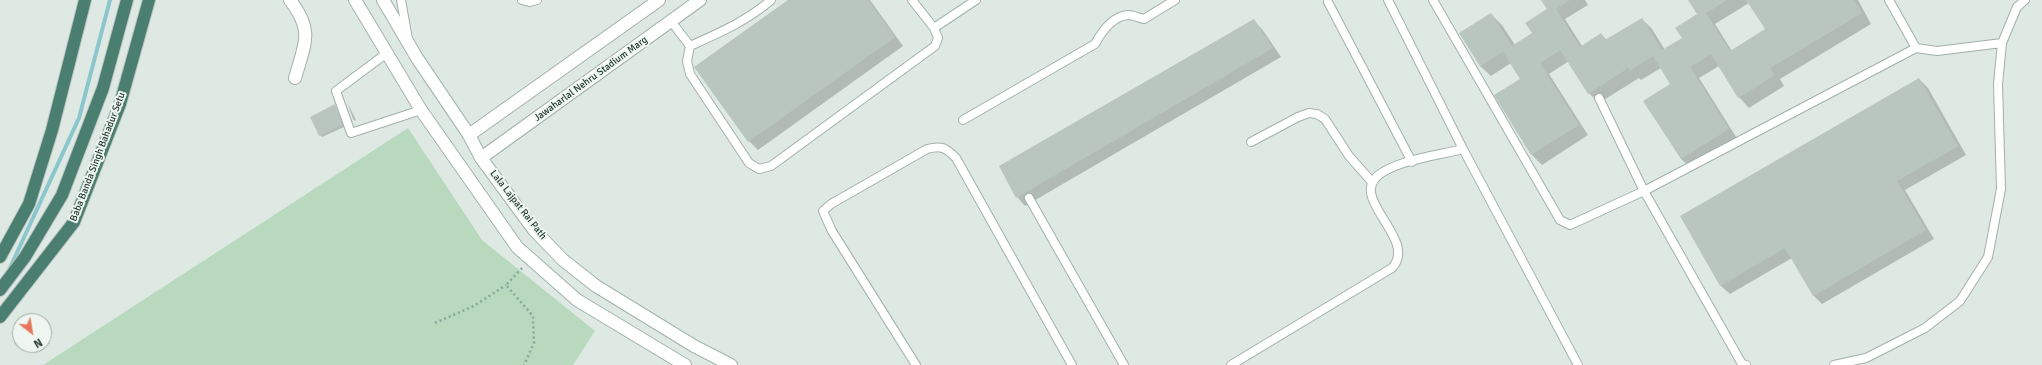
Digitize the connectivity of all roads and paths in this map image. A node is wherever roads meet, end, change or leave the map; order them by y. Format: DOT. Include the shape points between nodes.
graph roads {
  1 [pos="85,0"];
  2 [pos="127,0"];
  3 [pos="149,0"];
  4 [pos="290,0"];
  5 [pos="355,0"];
  6 [pos="383,0"];
  7 [pos="402,0"];
  8 [pos="522,0"];
  9 [pos="537,0"];
  10 [pos="659,0"];
  11 [pos="700,0"];
  12 [pos="771,0"];
  13 [pos="912,0"];
  14 [pos="976,0"];
  15 [pos="1175,0"];
  16 [pos="1388,0"];
  17 [pos="1433,0"];
  18 [pos="1889,0"];
  19 [pos="2025,0"];
  20 [pos="1328,2"];
  21 [pos="671,21"];
  22 [pos="934,28"];
  23 [pos="2002,43"];
  24 [pos="409,44"];
  25 [pos="690,46"];
  26 [pos="1916,48"];
  27 [pos="387,53"];
  28 [pos="295,78"];
  29 [pos="1599,98"];
  30 [pos="421,110"];
  31 [pos="963,120"];
  32 [pos="469,135"];
  33 [pos="1251,142"];
  34 [pos="1463,149"];
  35 [pos="482,158"];
  36 [pos="1412,162"];
  37 [pos="1372,182"];
  38 [pos="1644,191"];
  39 [pos="1029,198"];
  40 [pos="0,257"];
  41 [pos="530,259"];
  42 [pos="506,285"];
  43 [pos="0,290"];
  44 [pos="0,317"];
  45 [pos="435,323"];
  46 [pos="524,365"];
  47 [pos="685,365"];
  48 [pos="731,365"];
  49 [pos="916,365"];
  50 [pos="1072,365"];
  51 [pos="1124,365"];
  52 [pos="1230,365"];
  53 [pos="1578,365"];
  54 [pos="1742,365"];
  55 [pos="1834,365"];
  1 -- 40 [label="highway" via="52,130 29,204"];
  2 -- 43 [label="highway, Baba Banda Singh Bahadur Setu" via="103,88 62,195 25,257"];
  3 -- 44 [label="highway, Baba Banda Singh Bahadur Setu" via="120,104 74,222"];
  4 -- 28 [label="main road" via="306,30 306,40"];
  5 -- 27 [label="main road"];
  6 -- 24 [label="main road, Lala Lajpat Rai Path"];
  7 -- 24 [label="lane"];
  8 -- 9 [label="lane"];
  10 -- 32 [label="main road"];
  11 -- 21 [label="main road, Jawaharlal Nehru Stadium Marg"];
  12 -- 25 [label="lane" via="731,28"];
  13 -- 22 [label="lane"];
  14 -- 22 [label="lane"];
  15 -- 31 [label="lane" via="1144,19 1128,15 1120,17 1103,29 1095,44"];
  16 -- 34 [label="lane"];
  17 -- 38 [label="lane" via="1562,222 1570,225"];
  18 -- 26 [label="lane"];
  19 -- 23 [label="lane" via="2017,7"];
  20 -- 36 [label="lane"];
  21 -- 25 [label="lane"];
  21 -- 35 [label="main road, Jawaharlal Nehru Stadium Marg"];
  22 -- 25 [label="lane" via="938,38 936,46 771,166 759,169 749,163 690,74 687,61"];
  23 -- 26 [label="lane" via="1937,51"];
  23 -- 55 [label="lane" via="1998,84 2001,189 1988,257 1960,301 1925,328 1866,358"];
  24 -- 32 [label="main road, Lala Lajpat Rai Path"];
  26 -- 38 [label="lane"];
  27 -- 30 [label="main road"];
  27 -- 30 [label="lane" via="336,91 351,133"];
  29 -- 38 [label="lane"];
  30 -- 41 [label="main road" via="518,248"];
  32 -- 35 [label="main road, Lala Lajpat Rai Path"];
  33 -- 37 [label="lane" via="1298,117 1309,113 1317,114 1325,119 1349,156"];
  34 -- 36 [label="lane"];
  34 -- 53 [label="lane"];
  35 -- 48 [label="main road, Lala Lajpat Rai Path" via="534,230 563,260 596,286 694,346"];
  36 -- 37 [label="lane" via="1382,172"];
  37 -- 52 [label="lane" via="1372,198 1397,244 1398,262"];
  38 -- 54 [label="lane"];
  39 -- 51 [label="lane"];
  41 -- 42 [label="path"];
  41 -- 47 [label="main road" via="577,300"];
  42 -- 45 [label="path" via="474,306"];
  42 -- 46 [label="path" via="533,316 534,343"];
  49 -- 50 [label="lane" via="832,231 823,211 913,156 936,147 946,148 956,158"];
}
